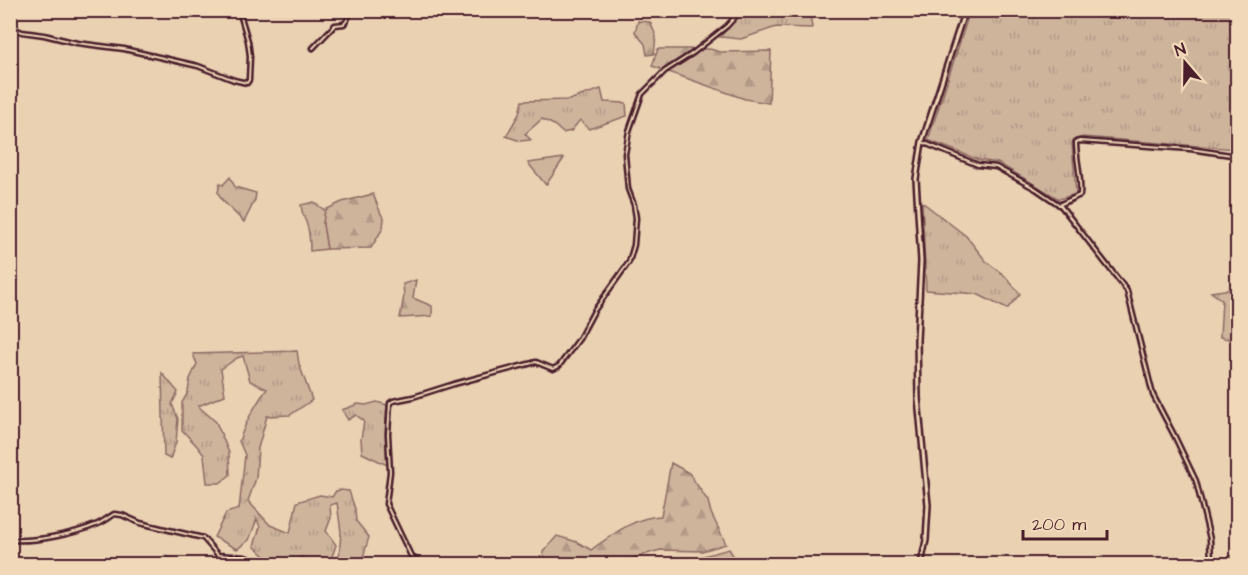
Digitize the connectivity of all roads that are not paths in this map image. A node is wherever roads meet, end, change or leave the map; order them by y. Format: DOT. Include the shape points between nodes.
graph roads {
  1 [pos="239,10"];
  2 [pos="351,10"];
  3 [pos="739,10"];
  4 [pos="965,10"];
  5 [pos="10,27"];
  6 [pos="313,48"];
  7 [pos="922,142"];
  8 [pos="1238,156"];
  9 [pos="1059,205"];
  10 [pos="10,540"];
  11 [pos="264,564"];
  12 [pos="421,564"];
  13 [pos="921,564"];
  14 [pos="1212,564"];
  1 -- 5 [label="street" via="250,56 247,83 198,66"];
  2 -- 6 [label="street" via="344,24 335,25"];
  3 -- 12 [label="street" via="727,26 665,70 642,94 625,153 628,189 636,218 629,262 559,366 553,369 536,362 390,403 386,504 411,556"];
  4 -- 7 [label="main road"];
  7 -- 9 [label="street" via="978,165 996,168"];
  7 -- 13 [label="main road" via="916,179 921,261 917,369 928,505"];
  8 -- 9 [label="street" via="1076,142 1080,195"];
  9 -- 14 [label="street" via="1126,291 1153,395 1196,481"];
  10 -- 11 [label="street" via="32,541 62,534 100,523 114,514 204,538 218,555 244,557"];
}
